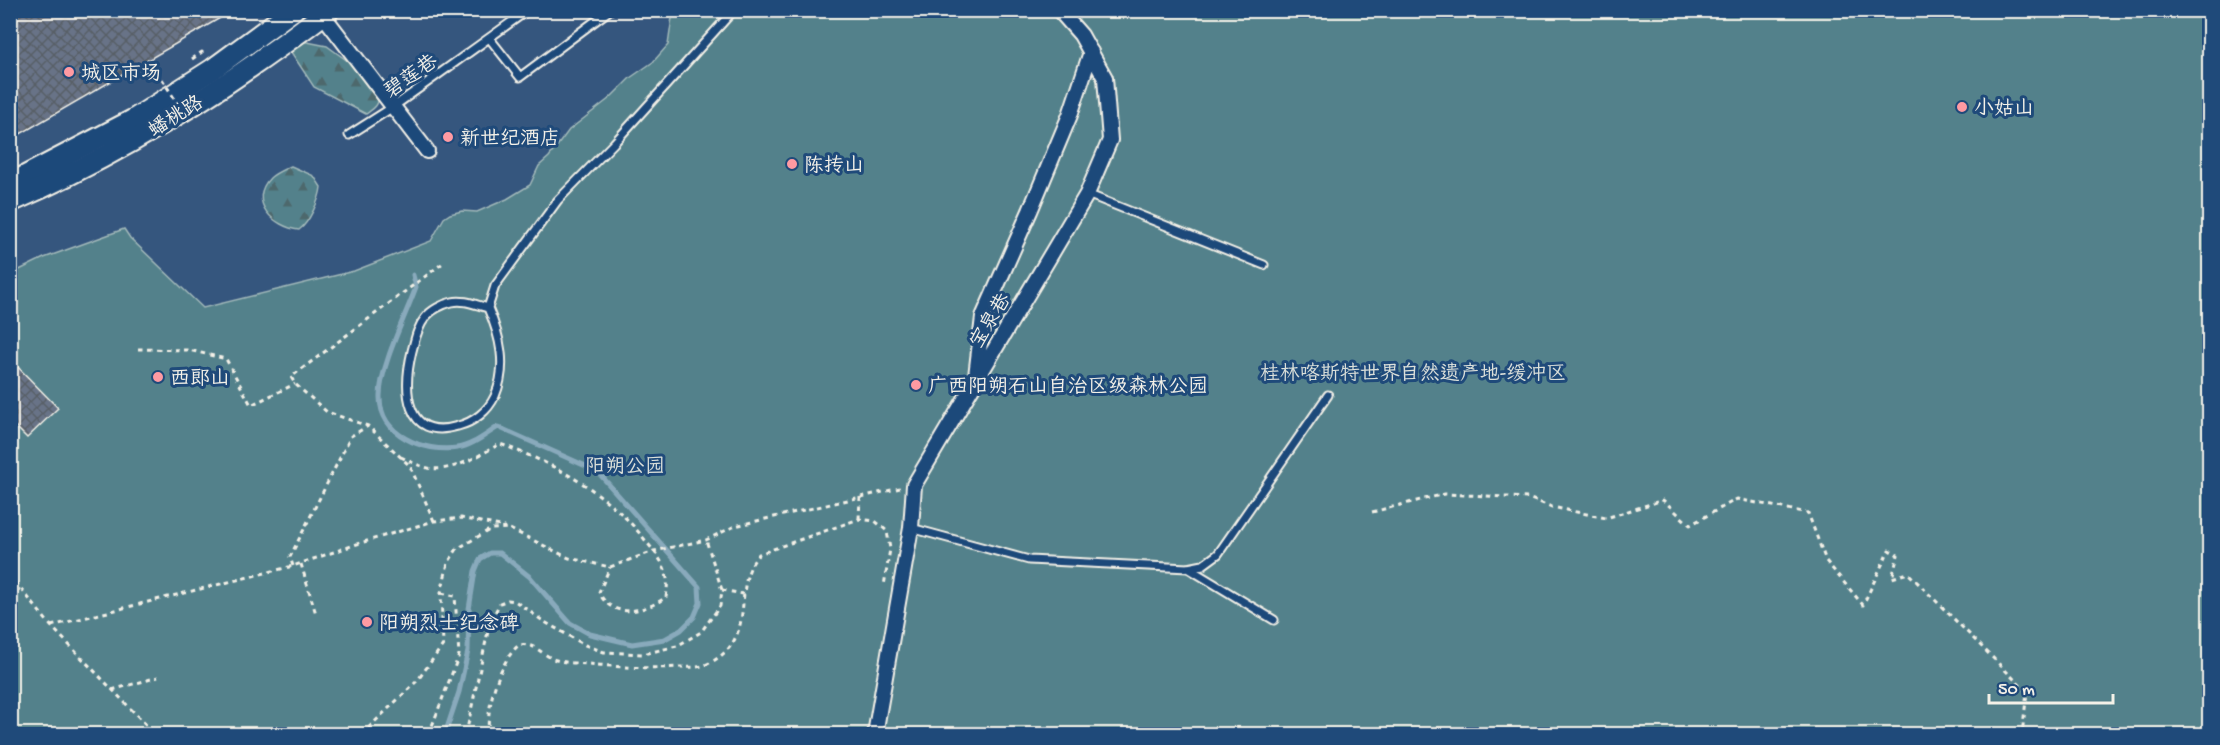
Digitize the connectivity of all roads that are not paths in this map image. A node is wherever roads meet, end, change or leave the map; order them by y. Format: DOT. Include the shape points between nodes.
graph roads {
  1 [pos="293,10"];
  2 [pos="528,10"];
  3 [pos="610,10"];
  4 [pos="734,10"];
  5 [pos="1059,10"];
  6 [pos="326,13"];
  7 [pos="490,39"];
  8 [pos="1090,52"];
  9 [pos="393,107"];
  10 [pos="349,135"];
  11 [pos="428,152"];
  12 [pos="10,184"];
  13 [pos="1087,194"];
  14 [pos="10,202"];
  15 [pos="1264,265"];
  16 [pos="488,308"];
  17 [pos="976,380"];
  18 [pos="1328,395"];
  19 [pos="911,528"];
  20 [pos="1188,568"];
  21 [pos="1274,620"];
  22 [pos="875,735"];
  1 -- 12 [label="main road, 蟠桃路" via="213,69 133,120"];
  2 -- 7 [label="lane, 碧莲巷"];
  3 -- 7 [label="lane" via="520,77"];
  4 -- 16 [label="lane" via="558,200 495,286"];
  5 -- 8 [label="street, 宝泉巷"];
  6 -- 9 [label="street"];
  6 -- 14 [label="main road, 蟠桃路" via="144,134"];
  7 -- 9 [label="lane, 碧莲巷"];
  8 -- 13 [label="street, 宝泉巷" via="1105,78 1110,140"];
  8 -- 17 [label="street" via="1070,115 983,317"];
  9 -- 10 [label="lane, 碧莲巷"];
  9 -- 11 [label="street"];
  13 -- 15 [label="lane"];
  13 -- 17 [label="street, 宝泉巷"];
  16 -- 16 [label="lane" via="451,302 426,316 417,332 406,391 412,412 430,428 454,428 468,423 492,403 503,364 496,326"];
  17 -- 19 [label="street, 宝泉巷" via="914,486"];
  18 -- 20 [label="lane" via="1218,554 1203,566"];
  19 -- 20 [label="lane" via="1029,560"];
  19 -- 22 [label="street, 宝泉巷"];
  20 -- 21 [label="lane"];
}
